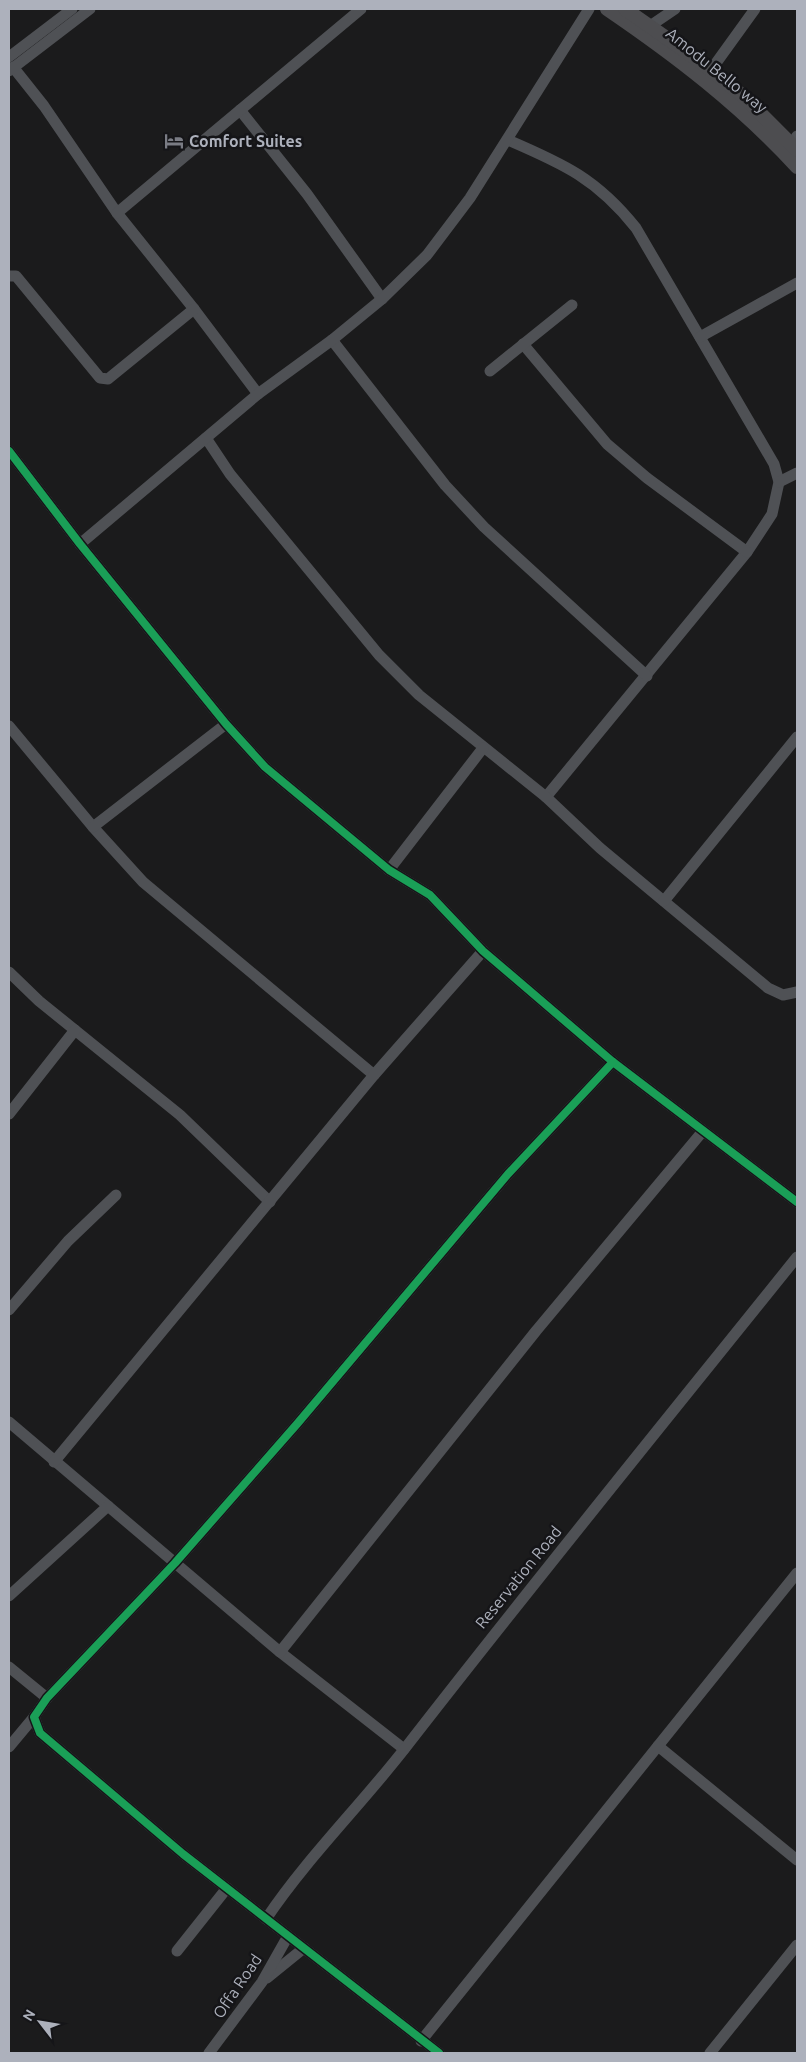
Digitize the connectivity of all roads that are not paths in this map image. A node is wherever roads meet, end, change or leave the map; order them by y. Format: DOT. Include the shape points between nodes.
graph roads {
  1 [pos="72,9"];
  2 [pos="90,9"];
  3 [pos="361,9"];
  4 [pos="589,9"];
  5 [pos="607,9"];
  6 [pos="625,9"];
  7 [pos="675,9"];
  8 [pos="755,9"];
  9 [pos="650,26"];
  10 [pos="10,65"];
  11 [pos="710,70"];
  12 [pos="240,110"];
  13 [pos="508,140"];
  14 [pos="795,143"];
  15 [pos="797,167"];
  16 [pos="117,213"];
  17 [pos="9,276"];
  18 [pos="797,283"];
  19 [pos="382,299"];
  20 [pos="572,305"];
  21 [pos="194,308"];
  22 [pos="700,337"];
  23 [pos="332,340"];
  24 [pos="523,344"];
  25 [pos="490,371"];
  26 [pos="258,394"];
  27 [pos="206,438"];
  28 [pos="9,451"];
  29 [pos="13,466"];
  30 [pos="797,474"];
  31 [pos="779,482"];
  32 [pos="80,544"];
  33 [pos="747,552"];
  34 [pos="647,676"];
  35 [pos="226,724"];
  36 [pos="9,726"];
  37 [pos="797,737"];
  38 [pos="13,740"];
  39 [pos="483,748"];
  40 [pos="546,797"];
  41 [pos="93,827"];
  42 [pos="389,870"];
  43 [pos="664,902"];
  44 [pos="483,951"];
  45 [pos="9,972"];
  46 [pos="797,992"];
  47 [pos="75,1030"];
  48 [pos="613,1062"];
  49 [pos="374,1075"];
  50 [pos="9,1114"];
  51 [pos="703,1131"];
  52 [pos="116,1195"];
  53 [pos="270,1202"];
  54 [pos="797,1202"];
  55 [pos="797,1257"];
  56 [pos="9,1310"];
  57 [pos="9,1422"];
  58 [pos="54,1462"];
  59 [pos="108,1506"];
  60 [pos="175,1563"];
  61 [pos="797,1573"];
  62 [pos="9,1596"];
  63 [pos="280,1652"];
  64 [pos="9,1666"];
  65 [pos="47,1698"];
  66 [pos="34,1717"];
  67 [pos="658,1746"];
  68 [pos="9,1747"];
  69 [pos="404,1749"];
  70 [pos="797,1860"];
  71 [pos="227,1888"];
  72 [pos="266,1919"];
  73 [pos="288,1936"];
  74 [pos="797,1945"];
  75 [pos="304,1948"];
  76 [pos="177,1951"];
  77 [pos="262,1982"];
  78 [pos="421,2041"];
  79 [pos="209,2053"];
  80 [pos="437,2053"];
  81 [pos="710,2053"];
  1 -- 10 [label="street"];
  2 -- 10 [label="street"];
  3 -- 12 [label="street"];
  4 -- 13 [label="street"];
  5 -- 15 [label="main road, Amodu Bello way" via="726,97"];
  6 -- 9 [label="main road, Amodu Bello way"];
  7 -- 9 [label="street"];
  8 -- 11 [label="street"];
  9 -- 11 [label="main road, Amodu Bello way"];
  10 -- 16 [label="street" via="44,106"];
  11 -- 14 [label="main road, Amodu Bello way"];
  12 -- 16 [label="street"];
  12 -- 19 [label="street" via="307,194"];
  13 -- 19 [label="street" via="427,255"];
  13 -- 22 [label="street" via="561,163 590,181 617,204 636,228"];
  16 -- 21 [label="street"];
  17 -- 21 [label="street" via="16,276 100,378 108,379"];
  18 -- 22 [label="street"];
  19 -- 23 [label="street"];
  20 -- 24 [label="street"];
  21 -- 26 [label="street"];
  22 -- 31 [label="street" via="774,464"];
  23 -- 26 [label="street"];
  23 -- 34 [label="street" via="445,485 484,527"];
  24 -- 25 [label="street"];
  24 -- 33 [label="street" via="607,444"];
  26 -- 27 [label="street"];
  27 -- 32 [label="street"];
  27 -- 39 [label="street" via="230,474 379,655 419,695"];
  28 -- 29 [label="street"];
  29 -- 32 [label="street"];
  30 -- 31 [label="street"];
  31 -- 33 [label="street" via="772,514"];
  32 -- 35 [label="street"];
  33 -- 34 [label="street"];
  34 -- 40 [label="street"];
  35 -- 41 [label="street"];
  35 -- 42 [label="street" via="265,767"];
  36 -- 38 [label="street"];
  37 -- 43 [label="street"];
  38 -- 41 [label="street"];
  39 -- 40 [label="street"];
  39 -- 42 [label="street"];
  40 -- 43 [label="street"];
  41 -- 49 [label="street" via="143,882"];
  42 -- 44 [label="street" via="430,895"];
  43 -- 46 [label="street" via="768,988 783,995"];
  44 -- 48 [label="street"];
  44 -- 49 [label="street"];
  45 -- 47 [label="street"];
  47 -- 50 [label="street"];
  47 -- 53 [label="street" via="180,1116"];
  48 -- 51 [label="street"];
  48 -- 60 [label="street" via="508,1174"];
  49 -- 53 [label="street"];
  51 -- 54 [label="street"];
  51 -- 63 [label="street" via="524,1346"];
  52 -- 56 [label="street" via="68,1241"];
  53 -- 58 [label="street"];
  55 -- 69 [label="street, Reservation Road" via="478,1652"];
  57 -- 58 [label="street"];
  58 -- 59 [label="street"];
  59 -- 60 [label="street"];
  59 -- 62 [label="street"];
  60 -- 63 [label="street"];
  60 -- 65 [label="street"];
  61 -- 67 [label="street"];
  63 -- 69 [label="street"];
  64 -- 65 [label="street"];
  65 -- 66 [label="street"];
  66 -- 68 [label="street"];
  66 -- 71 [label="street" via="40,1733"];
  67 -- 70 [label="street"];
  67 -- 78 [label="street"];
  69 -- 72 [label="street, Reservation Road"];
  71 -- 72 [label="street"];
  71 -- 76 [label="street"];
  72 -- 73 [label="street"];
  73 -- 75 [label="street"];
  73 -- 77 [label="street, Offa Road"];
  74 -- 81 [label="street"];
  75 -- 77 [label="street"];
  75 -- 78 [label="street"];
  77 -- 79 [label="street, Offa Road"];
  78 -- 80 [label="street"];
}
